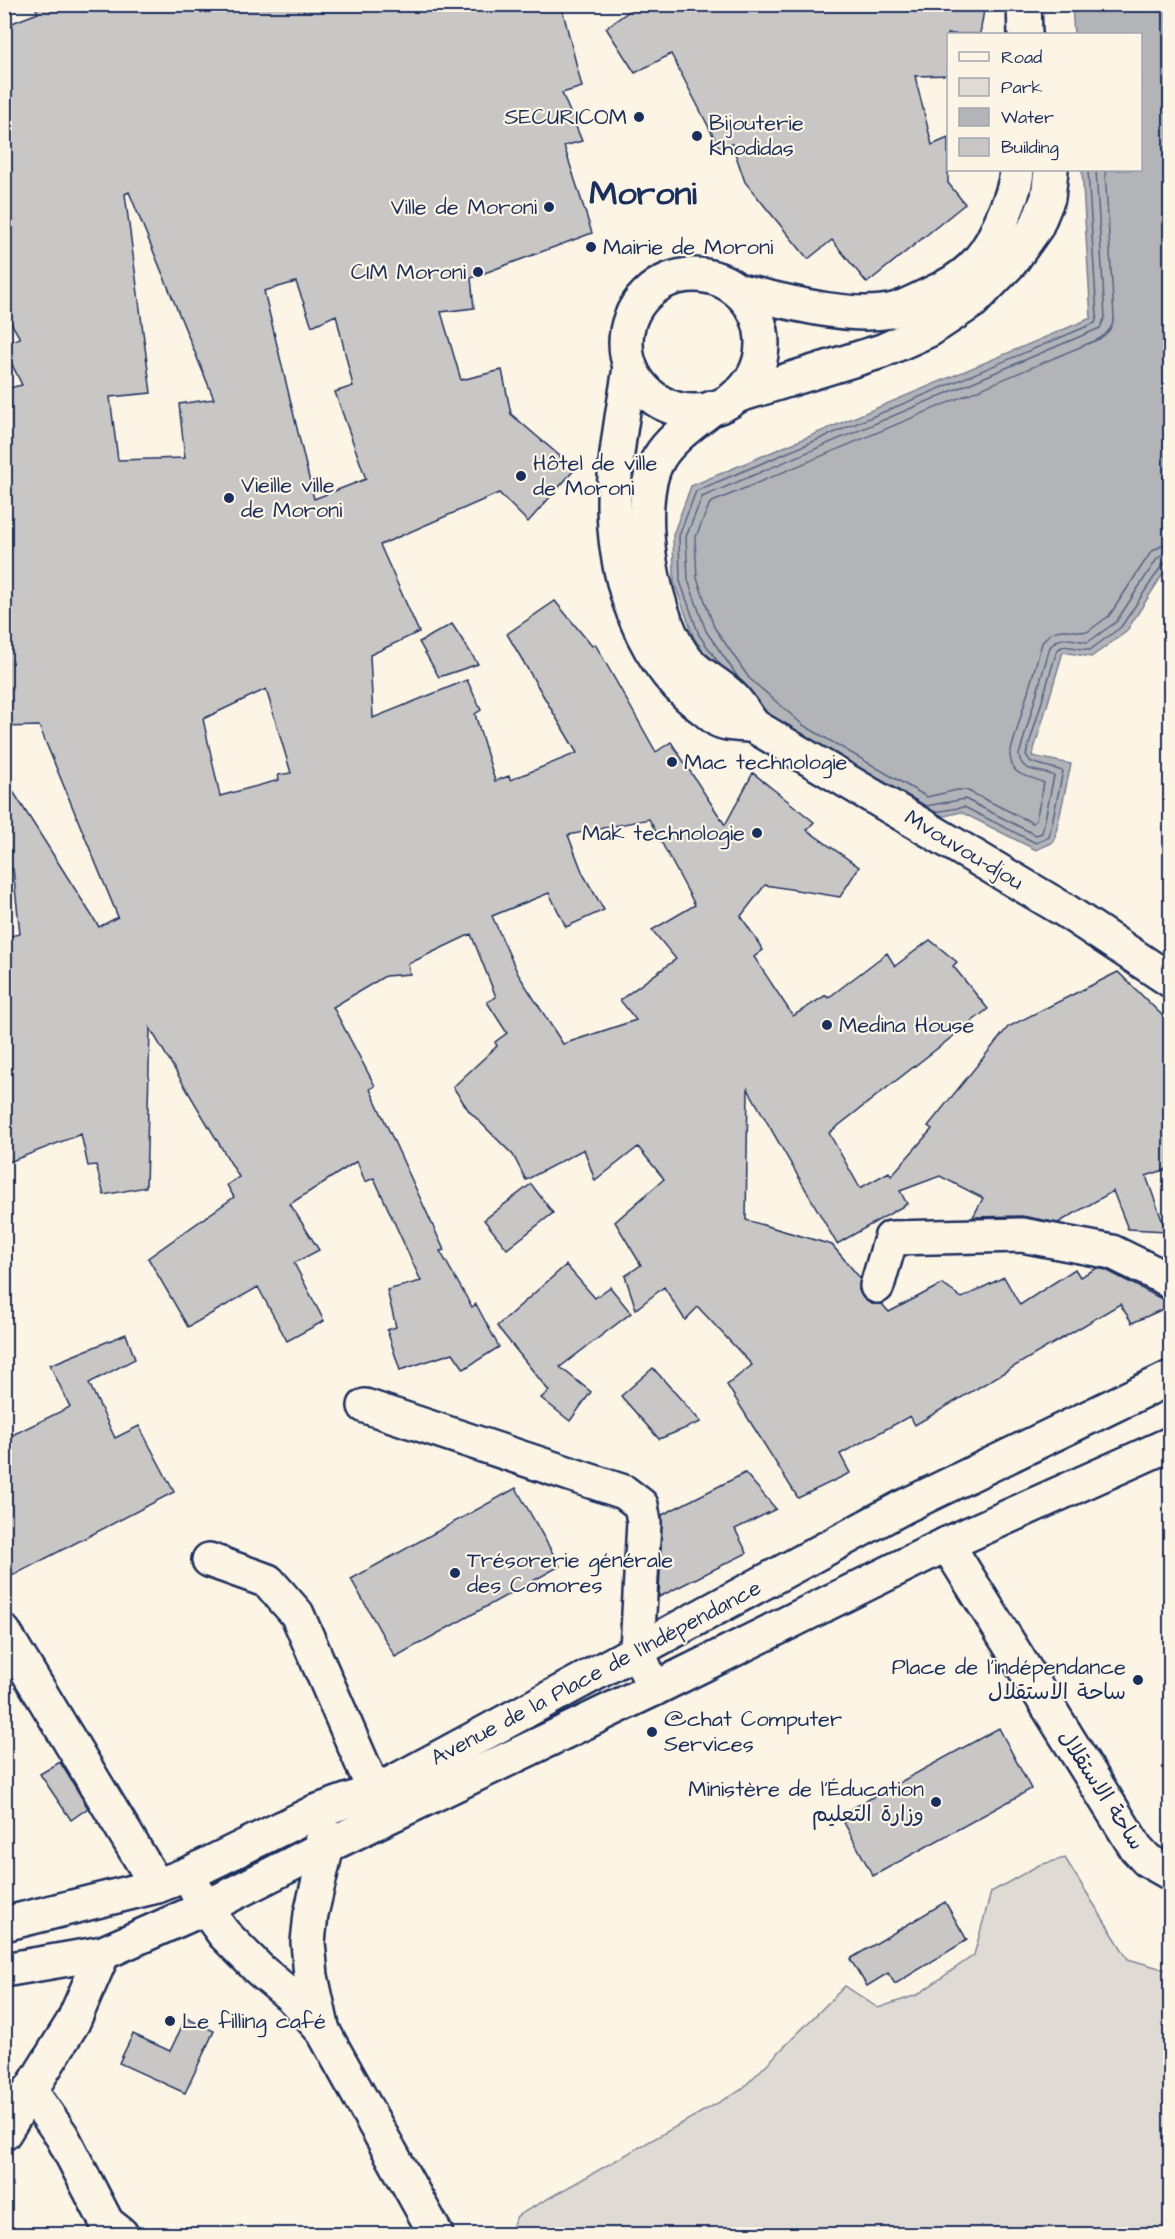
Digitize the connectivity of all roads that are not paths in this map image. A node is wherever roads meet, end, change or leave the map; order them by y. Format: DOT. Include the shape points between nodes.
graph roads {
  1 [pos="1024,4"];
  2 [pos="1025,33"];
  3 [pos="1017,171"];
  4 [pos="1051,171"];
  5 [pos="740,291"];
  6 [pos="630,367"];
  7 [pos="724,402"];
  8 [pos="754,726"];
  9 [pos="1170,980"];
  10 [pos="1170,1282"];
  11 [pos="877,1286"];
  12 [pos="1170,1378"];
  13 [pos="365,1406"];
  14 [pos="1170,1444"];
  15 [pos="947,1544"];
  16 [pos="209,1560"];
  17 [pos="4,1632"];
  18 [pos="637,1650"];
  19 [pos="654,1689"];
  20 [pos="383,1788"];
  21 [pos="315,1812"];
  22 [pos="327,1846"];
  23 [pos="1170,1873"];
  24 [pos="188,1874"];
  25 [pos="157,1886"];
  26 [pos="205,1908"];
  27 [pos="4,1924"];
  28 [pos="103,1953"];
  29 [pos="4,1970"];
  30 [pos="323,2031"];
  31 [pos="30,2090"];
  32 [pos="4,2133"];
  33 [pos="121,2235"];
  34 [pos="436,2235"];
  1 -- 2 [label="main road"];
  3 -- 5 [label="main road" via="990,246 955,283 929,295 891,311 855,312"];
  4 -- 7 [label="main road" via="1048,198 1036,227 1011,262 973,301 929,330 882,351"];
  5 -- 6 [label="main road" via="721,279 698,274 676,276 655,286 639,302 629,323 625,345"];
  5 -- 7 [label="main road" via="753,307 763,345 750,382"];
  6 -- 7 [label="main road" via="654,399 673,408 692,411"];
  6 -- 8 [label="main road, Mvouvou-djou" via="615,475 616,536 630,600 660,665 687,696 719,721"];
  7 -- 8 [label="main road, Mvouvou-djou" via="683,432 659,458 647,495 646,528 659,604 669,633 688,663 733,698"];
  8 -- 9 [label="main road, Mvouvou-djou" via="1063,909"];
  10 -- 11 [label="main road" via="1112,1252 1022,1235 891,1238"];
  12 -- 18 [label="main road, Avenue de la Place de l'Indépendance" via="903,1507"];
  13 -- 18 [label="main road" via="624,1492 641,1505 644,1522"];
  14 -- 15 [label="main road, Avenue de la Place de l'Indépendance"];
  15 -- 19 [label="main road, Avenue de la Place de l'Indépendance"];
  15 -- 23 [label="main road, ساحة الاستقلال" via="1136,1848 1147,1860"];
  16 -- 20 [label="main road" via="268,1581 297,1614 369,1779"];
  17 -- 25 [label="main road"];
  18 -- 19 [label="main road"];
  18 -- 20 [label="main road, Avenue de la Place de l'Indépendance"];
  19 -- 22 [label="main road, Avenue de la Place de l'Indépendance"];
  20 -- 21 [label="main road, Avenue de la Place de l'Indépendance"];
  21 -- 22 [label="main road"];
  21 -- 24 [label="main road, Avenue de la Place de l'Indépendance"];
  22 -- 26 [label="main road, Avenue de la Place de l'Indépendance"];
  22 -- 30 [label="main road" via="308,1942"];
  24 -- 25 [label="main road, Avenue de la Place de l'Indépendance"];
  24 -- 26 [label="main road"];
  25 -- 27 [label="main road, Avenue de la Place de l'Indépendance"];
  26 -- 28 [label="main road, Avenue de la Place de l'Indépendance"];
  26 -- 30 [label="main road" via="224,1934"];
  28 -- 29 [label="main road, Avenue de la Place de l'Indépendance"];
  28 -- 31 [label="main road" via="73,2022"];
  30 -- 34 [label="main road"];
  31 -- 32 [label="main road"];
  31 -- 33 [label="main road" via="62,2136 106,2223"];
}
